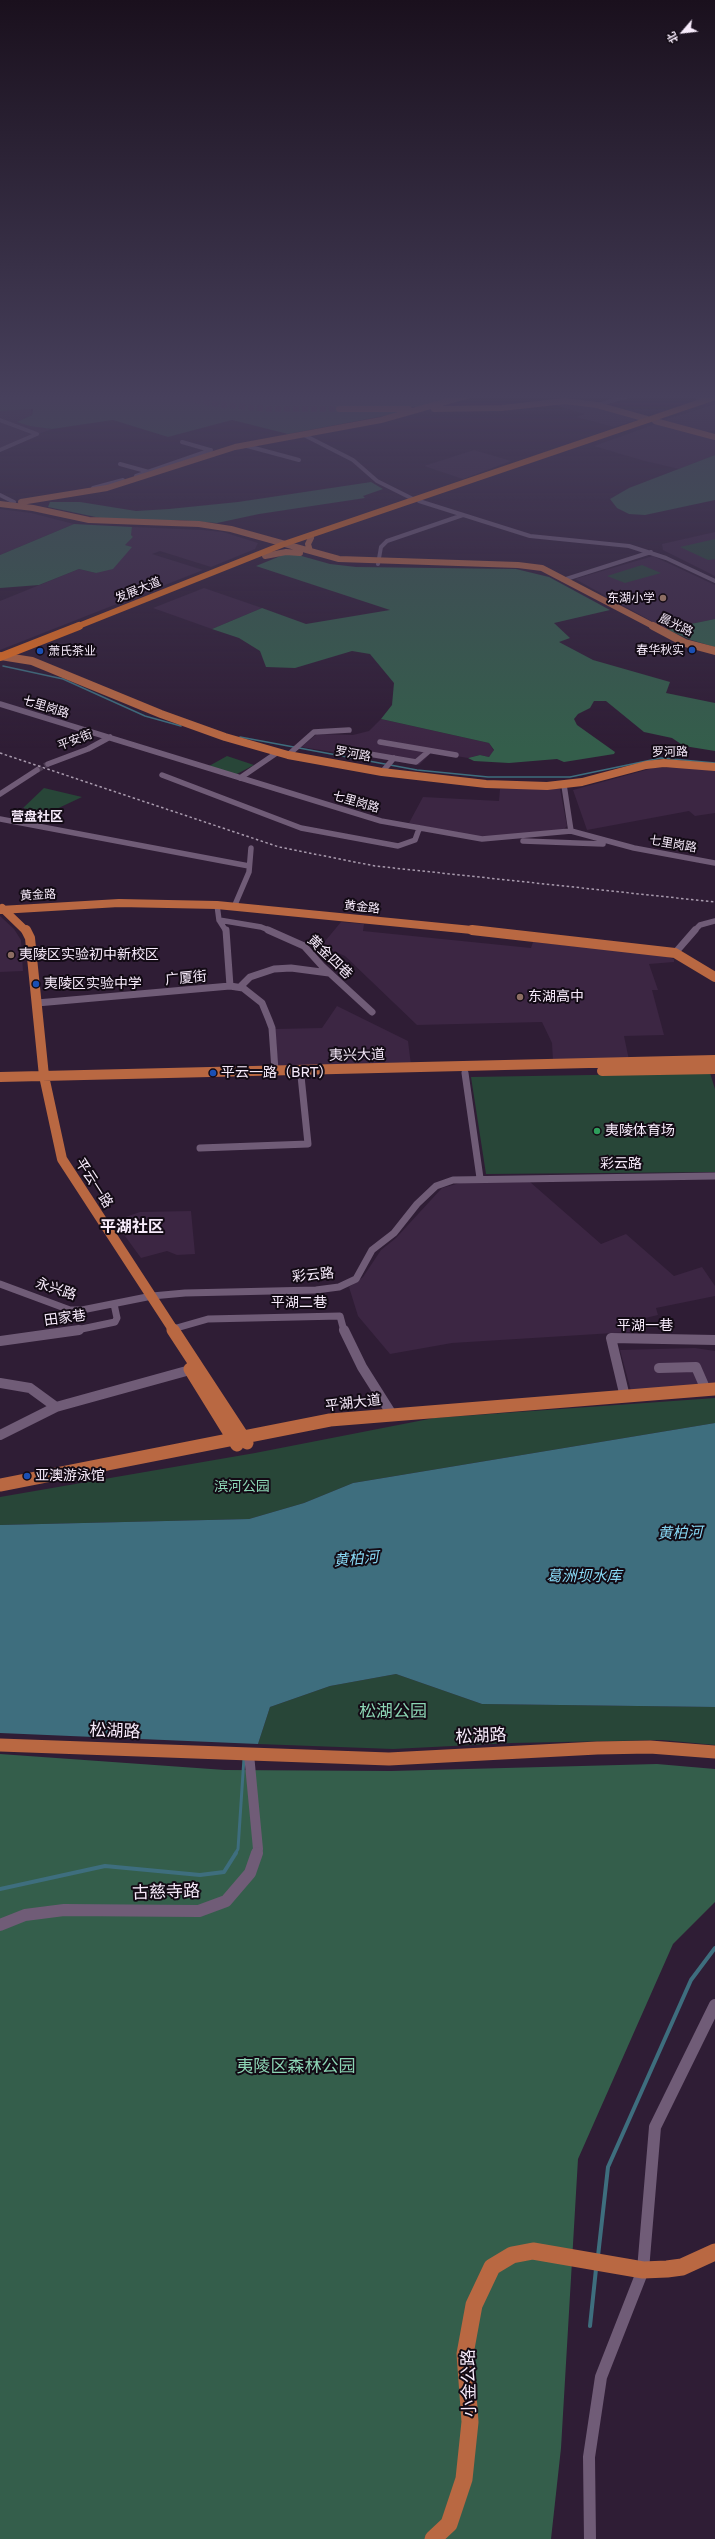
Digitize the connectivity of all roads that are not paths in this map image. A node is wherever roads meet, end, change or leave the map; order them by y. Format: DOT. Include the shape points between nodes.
graph roads {
  1 [pos="46,512"];
  2 [pos="57,512"];
  3 [pos="378,512"];
  4 [pos="381,512"];
  5 [pos="455,512"];
  6 [pos="463,515"];
  7 [pos="303,537"];
  8 [pos="311,538"];
  9 [pos="264,540"];
  10 [pos="285,545"];
  11 [pos="309,552"];
  12 [pos="652,552"];
  13 [pos="262,555"];
  14 [pos="378,563"];
  15 [pos="565,580"];
  16 [pos="715,581"];
  17 [pos="715,652"];
  18 [pos="2,658"];
  19 [pos="0,704"];
  20 [pos="349,730"];
  21 [pos="110,737"];
  22 [pos="380,742"];
  23 [pos="352,751"];
  24 [pos="429,751"];
  25 [pos="278,752"];
  26 [pos="288,755"];
  27 [pos="456,755"];
  28 [pos="394,758"];
  29 [pos="48,764"];
  30 [pos="715,767"];
  31 [pos="37,770"];
  32 [pos="382,772"];
  33 [pos="162,775"];
  34 [pos="240,778"];
  35 [pos="564,785"];
  36 [pos="0,794"];
  37 [pos="0,819"];
  38 [pos="419,829"];
  39 [pos="571,831"];
  40 [pos="482,839"];
  41 [pos="251,848"];
  42 [pos="634,848"];
  43 [pos="715,863"];
  44 [pos="249,866"];
  45 [pos="217,905"];
  46 [pos="53,906"];
  47 [pos="234,907"];
  48 [pos="1,910"];
  49 [pos="219,920"];
  50 [pos="715,921"];
  51 [pos="24,927"];
  52 [pos="675,953"];
  53 [pos="329,973"];
  54 [pos="715,977"];
  55 [pos="230,986"];
  56 [pos="240,987"];
  57 [pos="37,1003"];
  58 [pos="372,1012"];
  59 [pos="715,1060"];
  60 [pos="715,1069"];
  61 [pos="275,1070"];
  62 [pos="465,1073"];
  63 [pos="301,1076"];
  64 [pos="0,1077"];
  65 [pos="42,1079"];
  66 [pos="0,1083"];
  67 [pos="200,1148"];
  68 [pos="715,1176"];
  69 [pos="480,1178"];
  70 [pos="0,1284"];
  71 [pos="148,1297"];
  72 [pos="114,1304"];
  73 [pos="173,1329"];
  74 [pos="715,1340"];
  75 [pos="0,1341"];
  76 [pos="658,1368"];
  77 [pos="190,1370"];
  78 [pos="0,1383"];
  79 [pos="712,1391"];
  80 [pos="625,1397"];
  81 [pos="56,1407"];
  82 [pos="391,1413"];
  83 [pos="0,1434"];
  84 [pos="240,1441"];
  85 [pos="0,1485"];
  86 [pos="0,1489"];
  87 [pos="0,1745"];
  88 [pos="715,1752"];
  89 [pos="249,1754"];
  90 [pos="0,1925"];
  91 [pos="715,2005"];
  92 [pos="715,2252"];
  93 [pos="643,2270"];
  94 [pos="433,2539"];
  95 [pos="590,2539"];
  1 -- 9 [label="main road, 晨光路" via="86,522 196,526 226,530"];
  2 -- 9 [label="main road, 晨光路" via="89,520 120,523 199,524 230,529"];
  3 -- 7 [label="highway, 发展大道"];
  4 -- 8 [label="highway, 发展大道"];
  5 -- 6 [label="street"];
  6 -- 12 [label="street" via="530,536 629,546"];
  6 -- 14 [label="street" via="387,541 381,547"];
  7 -- 9 [label="main road"];
  7 -- 10 [label="highway, 发展大道"];
  8 -- 10 [label="highway, 发展大道"];
  8 -- 11 [label="main road" via="308,544"];
  9 -- 10 [label="main road, 晨光路"];
  9 -- 13 [label="main road"];
  10 -- 11 [label="main road, 晨光路"];
  10 -- 13 [label="highway, 发展大道"];
  11 -- 13 [label="main road"];
  11 -- 14 [label="main road, 晨光路" via="337,561"];
  12 -- 15 [label="street"];
  12 -- 16 [label="street"];
  13 -- 18 [label="highway, 发展大道"];
  14 -- 15 [label="main road, 晨光路" via="539,569"];
  15 -- 17 [label="main road, 晨光路" via="682,644"];
  18 -- 25 [label="main road, 罗河路" via="32,661 203,730"];
  19 -- 21 [label="street, 七里岗路"];
  20 -- 26 [label="street" via="314,732"];
  21 -- 29 [label="street, 平安街" via="88,749"];
  21 -- 34 [label="street, 七里岗路"];
  22 -- 24 [label="street"];
  23 -- 28 [label="street"];
  24 -- 27 [label="street"];
  24 -- 28 [label="street" via="416,762"];
  25 -- 26 [label="main road, 罗河路"];
  25 -- 34 [label="street"];
  26 -- 32 [label="main road, 罗河路"];
  28 -- 32 [label="street"];
  30 -- 35 [label="main road, 罗河路" via="664,763 646,765"];
  31 -- 36 [label="street"];
  32 -- 35 [label="main road, 罗河路" via="486,784"];
  33 -- 38 [label="street" via="301,828 398,846 415,840"];
  34 -- 38 [label="street, 七里岗路" via="336,808"];
  35 -- 39 [label="street"];
  37 -- 44 [label="street"];
  38 -- 40 [label="street, 七里岗路"];
  39 -- 40 [label="street, 七里岗路"];
  39 -- 42 [label="street, 七里岗路"];
  40 -- 42 [label="street" via="551,840"];
  41 -- 44 [label="street"];
  42 -- 43 [label="street, 七里岗路"];
  44 -- 47 [label="street"];
  45 -- 46 [label="main road, 黄金路" via="119,903"];
  45 -- 47 [label="main road, 黄金路"];
  45 -- 49 [label="street"];
  46 -- 48 [label="main road, 黄金路"];
  46 -- 51 [label="main road" via="27,916"];
  47 -- 52 [label="main road, 黄金路"];
  48 -- 51 [label="main road, 平云一路"];
  48 -- 65 [label="main road, 平云一路" via="19,928 25,939"];
  49 -- 53 [label="street, 黄金四巷" via="261,927 292,939 304,946"];
  49 -- 55 [label="street" via="226,930 228,940"];
  50 -- 52 [label="street" via="700,925"];
  51 -- 57 [label="main road, 平云一路" via="30,938"];
  52 -- 54 [label="main road, 黄金路"];
  53 -- 56 [label="street" via="290,968 274,969 250,977"];
  53 -- 58 [label="street, 黄金四巷"];
  55 -- 56 [label="street, 广厦街"];
  55 -- 57 [label="street, 广厦街"];
  56 -- 61 [label="street, 广厦街" via="262,1002 272,1028"];
  57 -- 65 [label="main road, 平云一路"];
  59 -- 61 [label="main road, 夷兴大道"];
  60 -- 62 [label="main road, 夷兴大道"];
  61 -- 65 [label="main road, 夷兴大道"];
  62 -- 63 [label="main road, 夷兴大道"];
  62 -- 69 [label="street"];
  63 -- 65 [label="main road, 夷兴大道"];
  63 -- 67 [label="street" via="308,1144"];
  64 -- 65 [label="main road, 夷兴大道"];
  65 -- 66 [label="main road, 夷兴大道"];
  65 -- 71 [label="main road, 平云一路" via="56,1159"];
  68 -- 69 [label="street, 彩云路"];
  69 -- 71 [label="street, 彩云路" via="454,1180 436,1186 417,1204 394,1233 372,1250 356,1279 338,1287 316,1290 184,1293"];
  70 -- 72 [label="street, 永兴路" via="70,1310"];
  71 -- 72 [label="street, 永兴路"];
  71 -- 73 [label="main road, 平云一路"];
  71 -- 77 [label="main road, 平云一路"];
  72 -- 75 [label="street, 田家巷" via="117,1318 115,1322 104,1326"];
  73 -- 82 [label="street, 平湖二巷" via="208,1319 340,1316 346,1336 362,1367"];
  73 -- 84 [label="main road, 平云一路"];
  74 -- 80 [label="street, 平湖一巷" via="611,1338"];
  76 -- 79 [label="street" via="696,1367"];
  77 -- 81 [label="street"];
  77 -- 84 [label="main road, 平云一路"];
  78 -- 81 [label="street" via="20,1384 30,1388"];
  79 -- 80 [label="main road, 平湖大道"];
  79 -- 84 [label="main road, 平湖大道" via="332,1424"];
  80 -- 82 [label="main road, 平湖大道"];
  81 -- 83 [label="street"];
  82 -- 84 [label="main road, 平湖大道" via="330,1420"];
  84 -- 85 [label="main road, 平湖大道"];
  84 -- 86 [label="main road, 平湖大道"];
  87 -- 89 [label="main road, 松湖路"];
  88 -- 89 [label="main road, 松湖路" via="650,1747 597,1748 389,1759"];
  89 -- 90 [label="street, 古慈寺路" via="258,1849 250,1873 226,1901 199,1911 64,1910 25,1915"];
  91 -- 93 [label="street" via="656,2126"];
  92 -- 93 [label="main road" via="682,2267"];
  93 -- 94 [label="main road, 小金公路" via="533,2251 512,2255 492,2268 474,2305 465,2354 470,2422 464,2479 449,2524"];
  93 -- 95 [label="street" via="601,2376 589,2457"];
}
